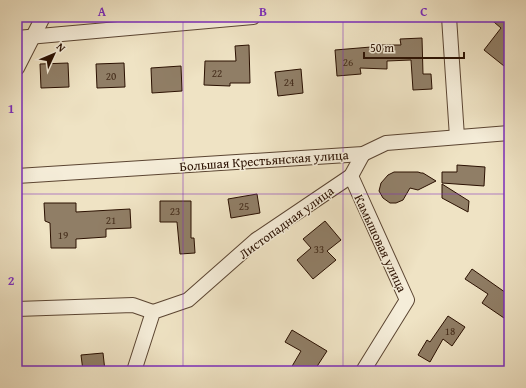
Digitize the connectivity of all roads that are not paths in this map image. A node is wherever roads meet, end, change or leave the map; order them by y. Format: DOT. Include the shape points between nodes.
graph roads {
  1 [pos="42,17"];
  2 [pos="254,17"];
  3 [pos="449,17"];
  4 [pos="34,36"];
  5 [pos="17,38"];
  6 [pos="17,68"];
  7 [pos="509,133"];
  8 [pos="457,137"];
  9 [pos="363,154"];
  10 [pos="17,176"];
  11 [pos="350,176"];
  12 [pos="17,309"];
  13 [pos="153,312"];
  14 [pos="134,371"];
  15 [pos="363,371"];
  1 -- 4 [label="street"];
  2 -- 4 [label="street"];
  3 -- 8 [label="street"];
  4 -- 5 [label="street"];
  4 -- 6 [label="street"];
  7 -- 8 [label="street, Большая Крестьянская улица"];
  8 -- 9 [label="street, Большая Крестьянская улица" via="386,143"];
  9 -- 10 [label="street, Большая Крестьянская улица"];
  9 -- 11 [label="street, Листопадная улица"];
  11 -- 13 [label="street, Листопадная улица" via="256,240 188,300"];
  11 -- 15 [label="street, Камышовая улица" via="407,300"];
  12 -- 13 [label="street" via="133,305"];
  13 -- 14 [label="street"];
}
